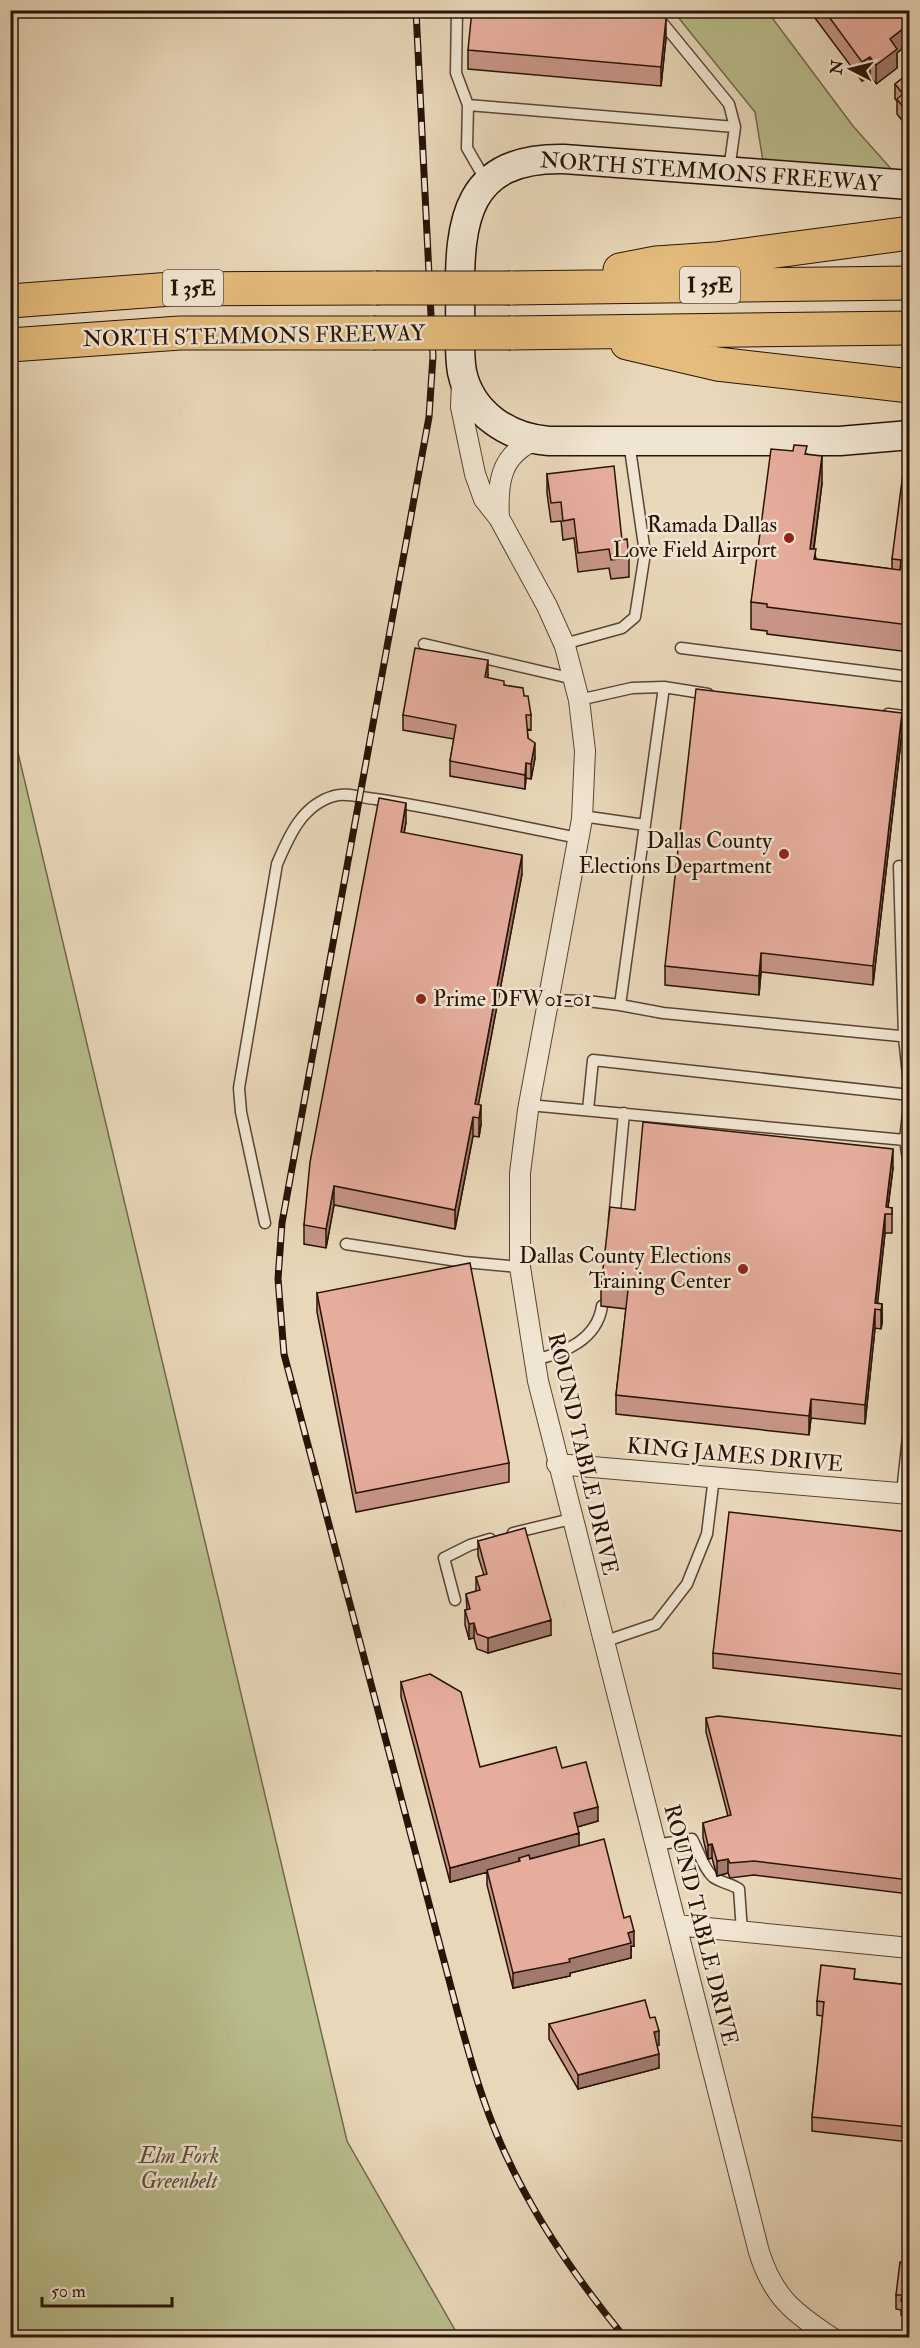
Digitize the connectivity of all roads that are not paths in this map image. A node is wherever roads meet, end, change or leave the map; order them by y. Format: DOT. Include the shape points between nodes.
graph roads {
  1 [pos="457,10"];
  2 [pos="652,10"];
  3 [pos="468,105"];
  4 [pos="735,127"];
  5 [pos="729,173"];
  6 [pos="487,183"];
  7 [pos="909,185"];
  8 [pos="909,233"];
  9 [pos="909,283"];
  10 [pos="524,288"];
  11 [pos="10,301"];
  12 [pos="909,328"];
  13 [pos="578,332"];
  14 [pos="10,345"];
  15 [pos="462,372"];
  16 [pos="909,386"];
  17 [pos="909,435"];
  18 [pos="536,440"];
  19 [pos="629,441"];
  20 [pos="499,518"];
  21 [pos="424,644"];
  22 [pos="564,644"];
  23 [pos="681,648"];
  24 [pos="909,677"];
  25 [pos="574,679"];
  26 [pos="664,687"];
  27 [pos="720,695"];
  28 [pos="579,700"];
  29 [pos="880,713"];
  30 [pos="909,717"];
  31 [pos="582,816"];
  32 [pos="645,825"];
  33 [pos="579,838"];
  34 [pos="899,866"];
  35 [pos="548,1000"];
  36 [pos="620,1005"];
  37 [pos="907,1037"];
  38 [pos="909,1095"];
  39 [pos="529,1105"];
  40 [pos="588,1110"];
  41 [pos="624,1113"];
  42 [pos="907,1141"];
  43 [pos="909,1173"];
  44 [pos="265,1223"];
  45 [pos="613,1226"];
  46 [pos="346,1245"];
  47 [pos="520,1267"];
  48 [pos="602,1306"];
  49 [pos="534,1360"];
  50 [pos="909,1418"];
  51 [pos="557,1464"];
  52 [pos="714,1477"];
  53 [pos="906,1493"];
  54 [pos="571,1519"];
  55 [pos="455,1600"];
  56 [pos="603,1642"];
  57 [pos="656,1845"];
  58 [pos="676,1924"];
  59 [pos="742,1931"];
  60 [pos="909,1948"];
  61 [pos="819,2334"];
  1 -- 3 [label="lane" via="456,73"];
  2 -- 4 [label="lane" via="729,104"];
  3 -- 4 [label="lane"];
  3 -- 6 [label="lane" via="467,148"];
  4 -- 5 [label="lane"];
  5 -- 6 [label="main road, NORTH STEMMONS FREEWAY" via="547,159 521,162"];
  5 -- 7 [label="main road, NORTH STEMMONS FREEWAY"];
  6 -- 15 [label="main road, NORTH STEMMONS FREEWAY" via="466,213 460,245"];
  8 -- 10 [label="highway" via="656,263"];
  9 -- 10 [label="highway, NORTH STEMMONS FREEWAY / I 35E"];
  10 -- 11 [label="highway, NORTH STEMMONS FREEWAY / I 35E, bridge" via="172,289"];
  12 -- 13 [label="highway, NORTH STEMMONS FREEWAY / I 35E"];
  13 -- 14 [label="highway, NORTH STEMMONS FREEWAY / I 35E, bridge" via="180,333"];
  13 -- 16 [label="highway" via="717,364"];
  15 -- 18 [label="main road, NORTH STEMMONS FREEWAY" via="473,399 493,422"];
  15 -- 20 [label="street, ROUND TABLE DRIVE" via="461,407 472,463 484,499"];
  17 -- 19 [label="main road, NORTH STEMMONS FREEWAY" via="840,441"];
  18 -- 19 [label="main road, NORTH STEMMONS FREEWAY"];
  18 -- 20 [label="street, ROUND TABLE DRIVE" via="517,451 501,471"];
  19 -- 22 [label="lane" via="645,553 635,617 622,628"];
  20 -- 22 [label="street, ROUND TABLE DRIVE"];
  21 -- 25 [label="lane"];
  22 -- 25 [label="street, ROUND TABLE DRIVE"];
  23 -- 24 [label="lane"];
  25 -- 28 [label="street, ROUND TABLE DRIVE"];
  26 -- 27 [label="lane"];
  26 -- 28 [label="lane" via="632,688"];
  26 -- 32 [label="lane"];
  28 -- 31 [label="street, ROUND TABLE DRIVE" via="585,751"];
  29 -- 30 [label="lane"];
  31 -- 32 [label="lane"];
  31 -- 33 [label="street, ROUND TABLE DRIVE"];
  32 -- 36 [label="lane"];
  33 -- 35 [label="street, ROUND TABLE DRIVE"];
  33 -- 44 [label="lane" via="342,795 332,796 307,811 292,830 277,864 239,1088"];
  34 -- 37 [label="lane"];
  35 -- 36 [label="lane"];
  35 -- 39 [label="street, ROUND TABLE DRIVE"];
  36 -- 37 [label="lane" via="663,1013"];
  37 -- 38 [label="lane"];
  38 -- 40 [label="lane" via="593,1060"];
  38 -- 42 [label="lane"];
  39 -- 40 [label="lane"];
  39 -- 47 [label="street, ROUND TABLE DRIVE" via="520,1173"];
  40 -- 41 [label="lane"];
  41 -- 42 [label="lane"];
  41 -- 45 [label="lane"];
  42 -- 43 [label="lane"];
  46 -- 47 [label="lane" via="464,1263"];
  47 -- 49 [label="street, ROUND TABLE DRIVE"];
  48 -- 49 [label="lane" via="600,1318 585,1338 563,1353"];
  49 -- 51 [label="street, ROUND TABLE DRIVE"];
  50 -- 53 [label="lane"];
  51 -- 52 [label="street, KING JAMES DRIVE"];
  51 -- 54 [label="street, ROUND TABLE DRIVE"];
  52 -- 53 [label="street, KING JAMES DRIVE"];
  52 -- 56 [label="lane" via="707,1534 687,1584 656,1624"];
  54 -- 55 [label="lane" via="470,1545 444,1558"];
  54 -- 56 [label="street, ROUND TABLE DRIVE"];
  56 -- 57 [label="street, ROUND TABLE DRIVE"];
  57 -- 58 [label="street, ROUND TABLE DRIVE"];
  57 -- 59 [label="lane" via="692,1839 715,1879 739,1889"];
  58 -- 59 [label="street"];
  58 -- 61 [label="street, ROUND TABLE DRIVE" via="764,2269 780,2297"];
  59 -- 60 [label="street"];
}
